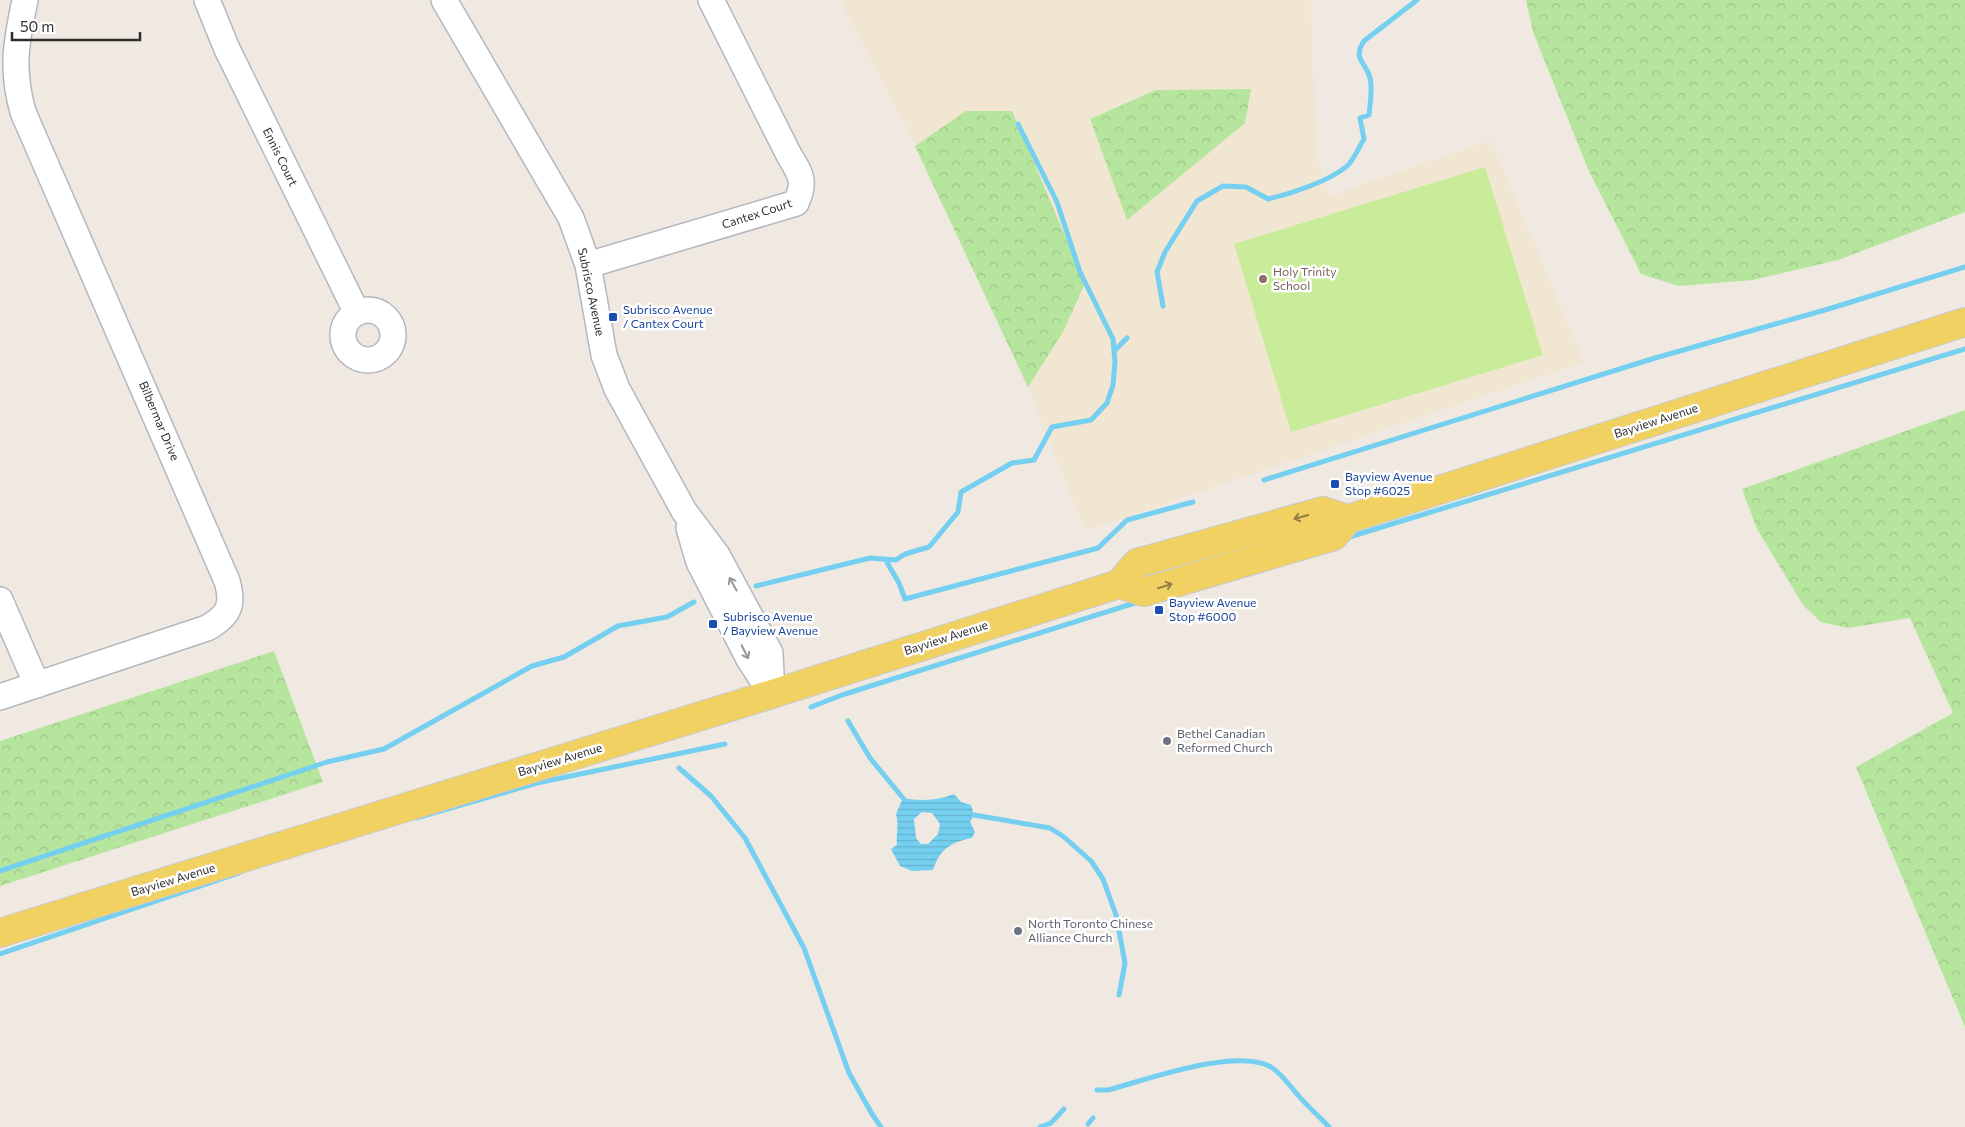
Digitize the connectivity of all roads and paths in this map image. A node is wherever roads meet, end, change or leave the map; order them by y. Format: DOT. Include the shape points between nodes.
graph roads {
  1 [pos="25,0"];
  2 [pos="207,0"];
  3 [pos="444,0"];
  4 [pos="711,0"];
  5 [pos="588,265"];
  6 [pos="357,313"];
  7 [pos="1965,322"];
  8 [pos="0,600"];
  9 [pos="37,685"];
  10 [pos="772,694"];
  11 [pos="0,696"];
  12 [pos="0,933"];
  1 -- 9 [label="street, Bilbermar Drive" via="14,69 23,112 232,596 228,610 219,622 207,628"];
  2 -- 6 [label="street, Ennis Court" via="231,57"];
  3 -- 5 [label="street, Subrisco Avenue" via="571,218"];
  4 -- 5 [label="street, Cantex Court" via="801,175 802,191 796,203"];
  5 -- 10 [label="street, Subrisco Avenue" via="610,372 632,419 684,511 699,562 749,660"];
  7 -- 10 [label="main road, Bayview Avenue" via="1348,519 1323,511 1138,563 1119,584"];
  8 -- 9 [label="street"];
  9 -- 11 [label="street, Bilbermar Drive"];
  10 -- 12 [label="main road, Bayview Avenue"];
}
